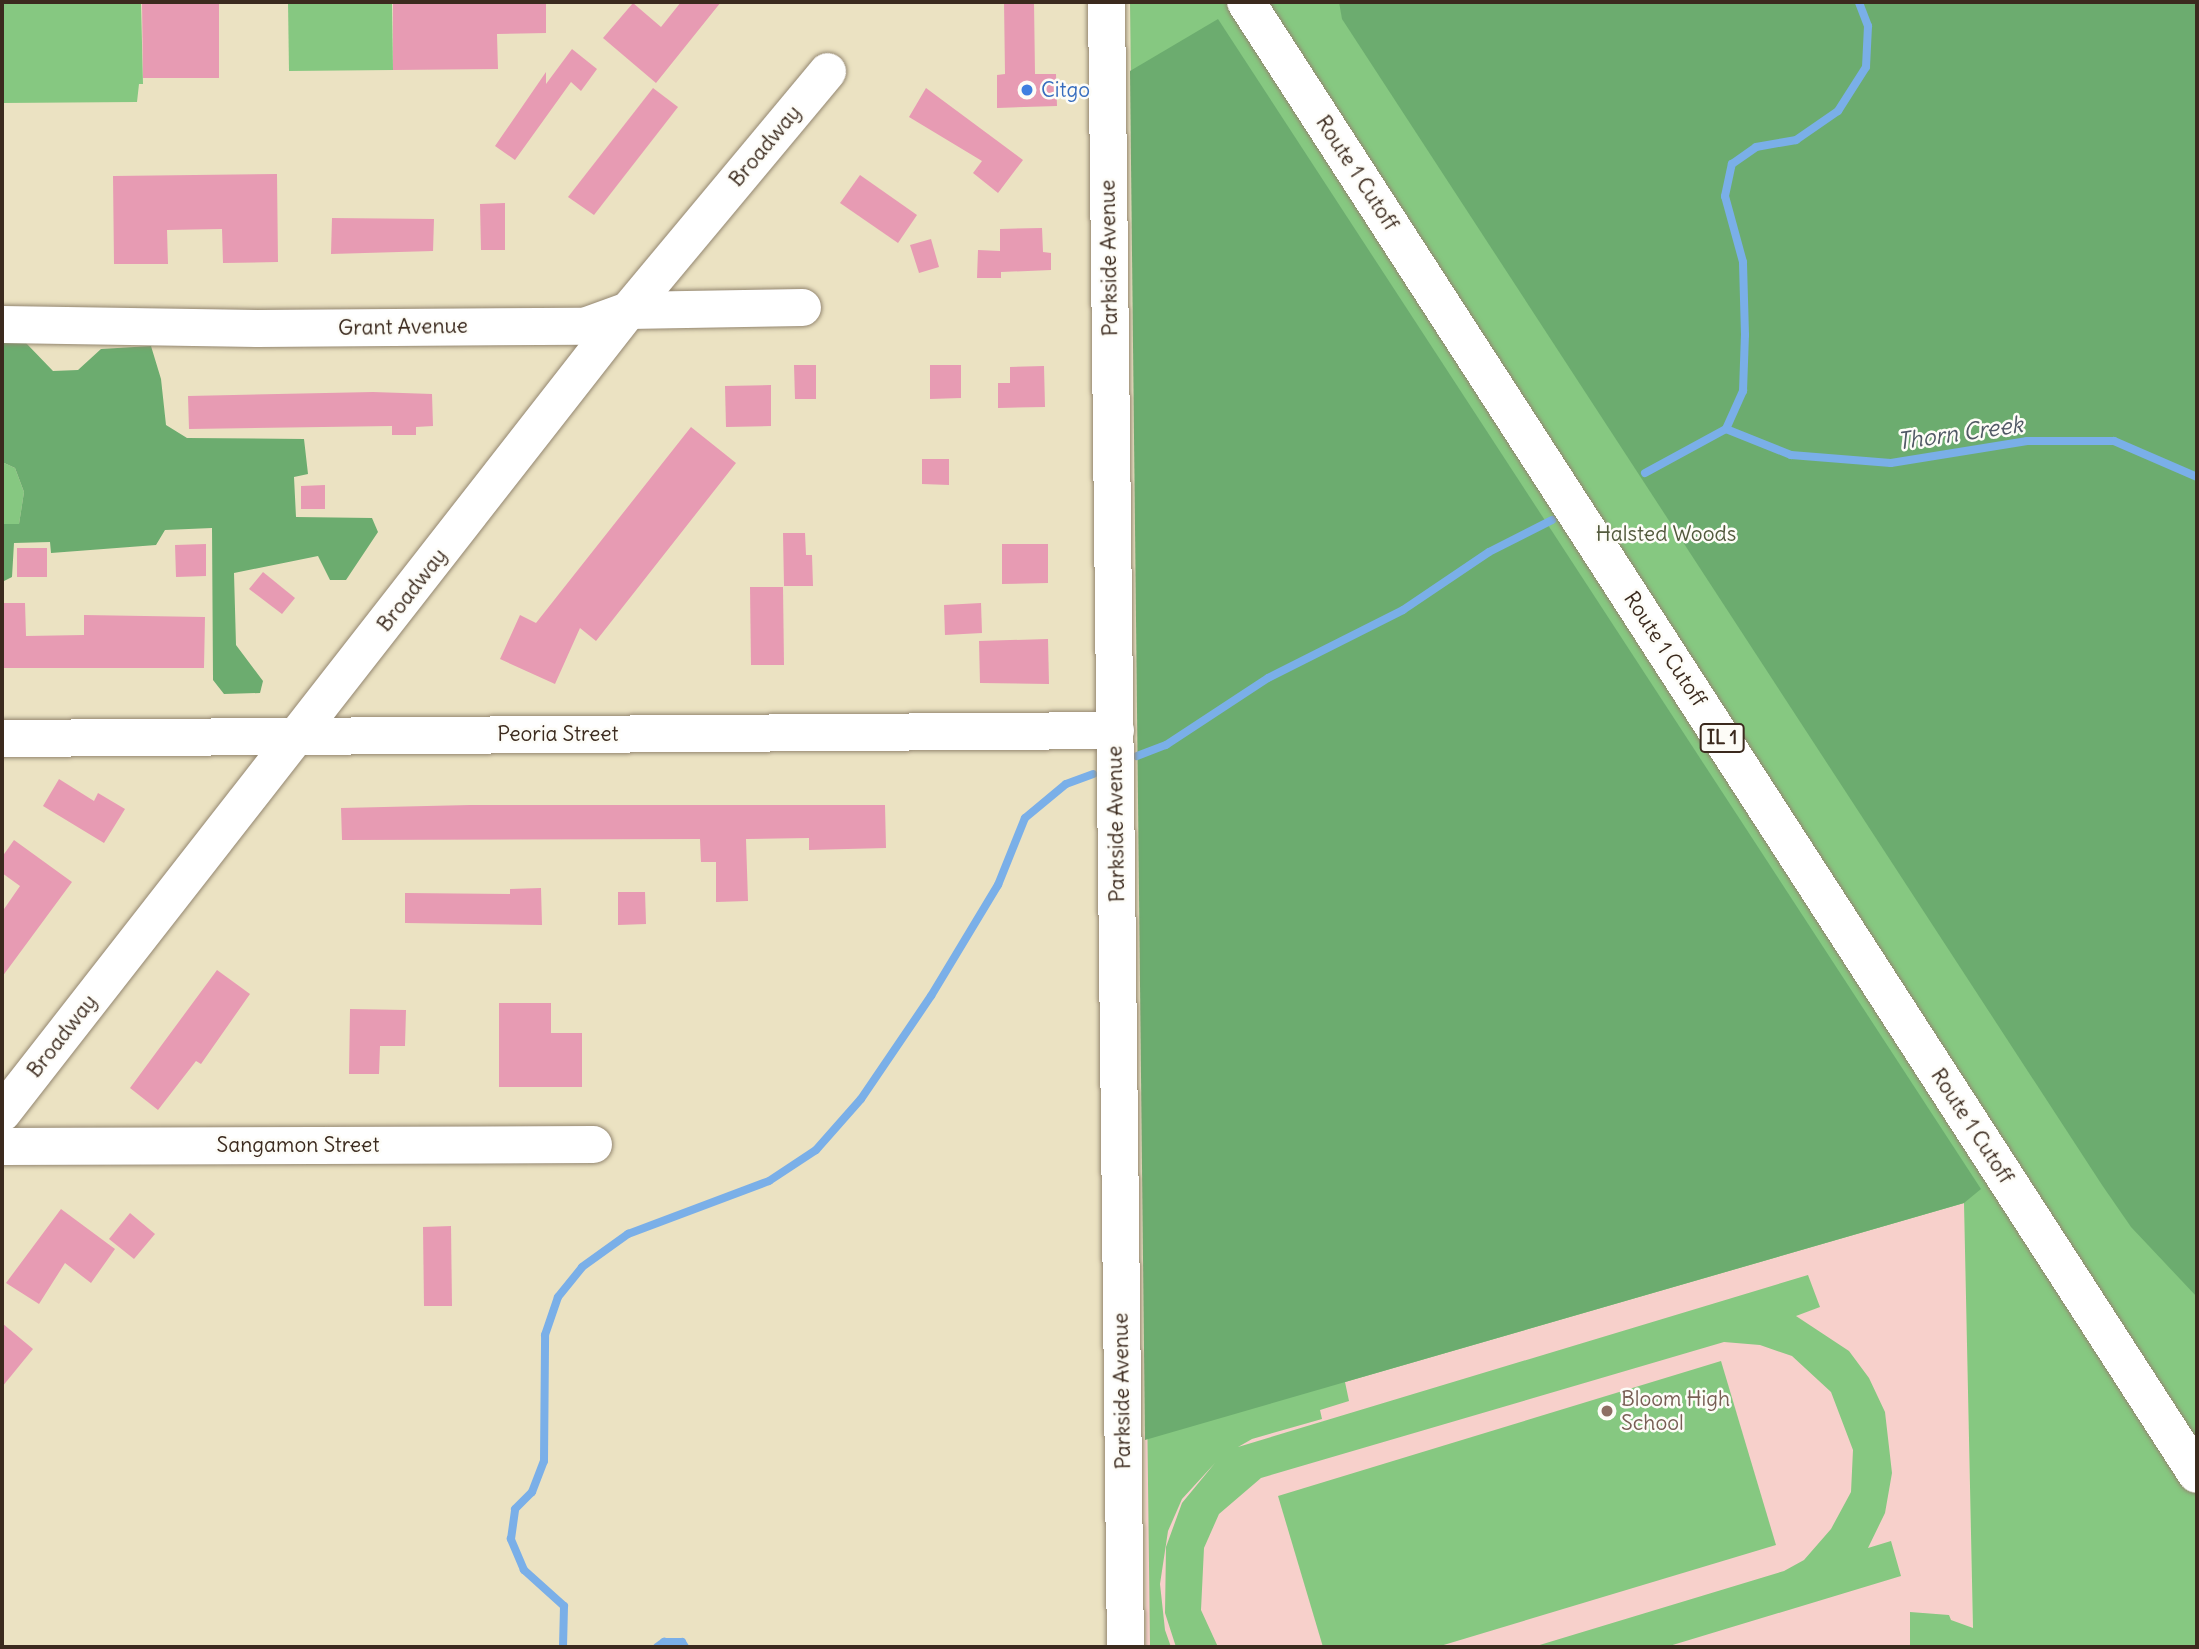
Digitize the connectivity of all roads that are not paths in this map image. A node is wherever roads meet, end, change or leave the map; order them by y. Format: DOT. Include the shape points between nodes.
graph roads {
  1 [pos="1106,2"];
  2 [pos="1245,2"];
  3 [pos="1268,2"];
  4 [pos="1276,48"];
  5 [pos="827,71"];
  6 [pos="802,307"];
  7 [pos="628,310"];
  8 [pos="2,324"];
  9 [pos="1115,730"];
  10 [pos="300,736"];
  11 [pos="2,738"];
  12 [pos="2,1112"];
  13 [pos="593,1144"];
  14 [pos="2,1146"];
  15 [pos="2197,1474"];
  16 [pos="1125,1647"];
  1 -- 9 [label="street, Parkside Avenue"];
  2 -- 4 [label="main road, Route 1 Cutoff / IL 1"];
  3 -- 4 [label="main road"];
  4 -- 15 [label="main road, Route 1 Cutoff / IL 1"];
  5 -- 7 [label="street, Broadway"];
  6 -- 7 [label="street, Grant Avenue"];
  7 -- 8 [label="street, Grant Avenue" via="584,326"];
  7 -- 10 [label="street, Broadway"];
  9 -- 10 [label="street, Peoria Street"];
  9 -- 16 [label="street, Parkside Avenue"];
  10 -- 11 [label="street, Peoria Street"];
  10 -- 12 [label="street, Broadway"];
  13 -- 14 [label="street, Sangamon Street"];
}
